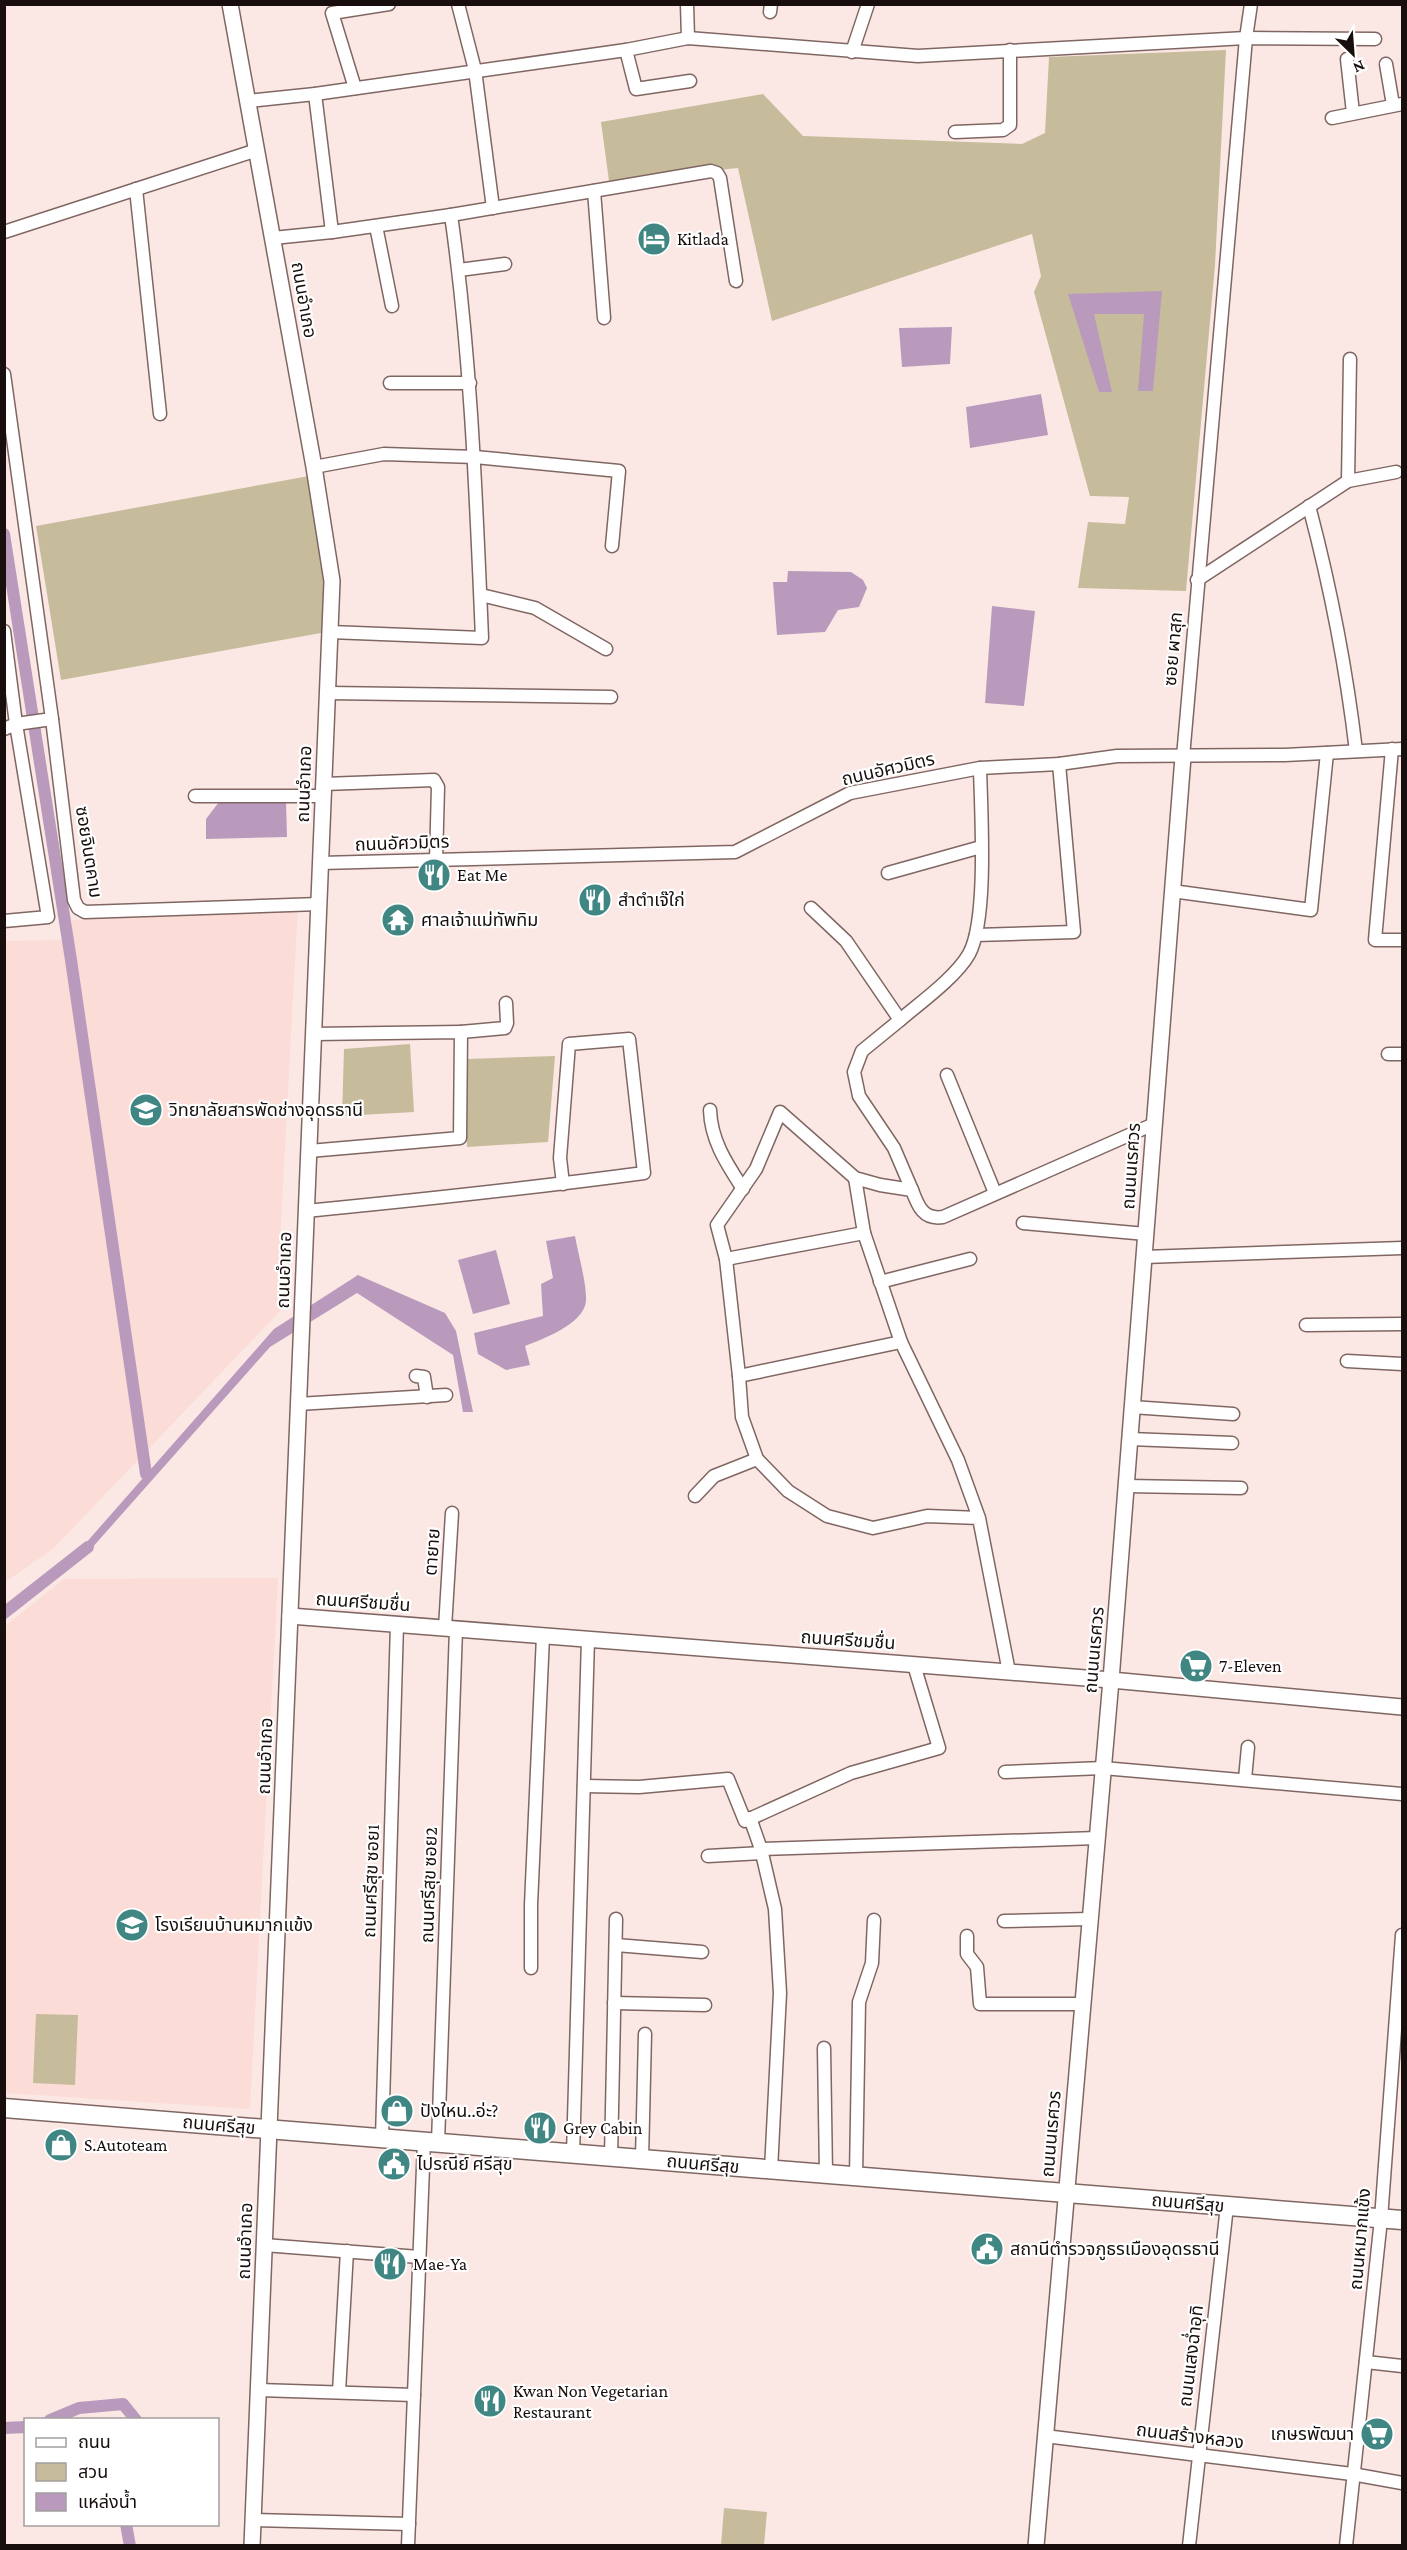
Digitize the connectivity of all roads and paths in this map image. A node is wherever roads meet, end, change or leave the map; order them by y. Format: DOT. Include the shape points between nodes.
graph roads {
  1 [pos="230,4"];
  2 [pos="389,4"];
  3 [pos="458,4"];
  4 [pos="687,4"];
  5 [pos="868,4"];
  6 [pos="1251,4"];
  7 [pos="331,9"];
  8 [pos="688,38"];
  9 [pos="1246,38"];
  10 [pos="1375,39"];
  11 [pos="626,50"];
  12 [pos="1010,50"];
  13 [pos="852,52"];
  14 [pos="1347,59"];
  15 [pos="1386,64"];
  16 [pos="475,70"];
  17 [pos="690,81"];
  18 [pos="355,87"];
  19 [pos="315,94"];
  20 [pos="248,101"];
  21 [pos="1398,104"];
  22 [pos="1353,113"];
  23 [pos="1332,118"];
  24 [pos="955,132"];
  25 [pos="257,150"];
  26 [pos="136,189"];
  27 [pos="594,191"];
  28 [pos="493,208"];
  29 [pos="451,215"];
  30 [pos="376,226"];
  31 [pos="4,232"];
  32 [pos="332,232"];
  33 [pos="273,238"];
  34 [pos="505,264"];
  35 [pos="459,270"];
  36 [pos="736,281"];
  37 [pos="392,306"];
  38 [pos="604,318"];
  39 [pos="1350,359"];
  40 [pos="4,374"];
  41 [pos="390,383"];
  42 [pos="470,383"];
  43 [pos="160,414"];
  44 [pos="9,435"];
  45 [pos="475,457"];
  46 [pos="314,467"];
  47 [pos="1396,472"];
  48 [pos="1348,481"];
  49 [pos="1309,506"];
  50 [pos="612,546"];
  51 [pos="1197,579"];
  52 [pos="481,595"];
  53 [pos="4,631"];
  54 [pos="330,632"];
  55 [pos="606,649"];
  56 [pos="328,693"];
  57 [pos="610,696"];
  58 [pos="46,720"];
  59 [pos="14,725"];
  60 [pos="1397,749"];
  61 [pos="1356,751"];
  62 [pos="1327,753"];
  63 [pos="1183,757"];
  64 [pos="1059,764"];
  65 [pos="980,768"];
  66 [pos="324,790"];
  67 [pos="195,796"];
  68 [pos="981,847"];
  69 [pos="436,861"];
  70 [pos="321,863"];
  71 [pos="888,873"];
  72 [pos="1172,891"];
  73 [pos="319,904"];
  74 [pos="811,908"];
  75 [pos="4,921"];
  76 [pos="976,935"];
  77 [pos="1402,940"];
  78 [pos="506,1003"];
  79 [pos="900,1020"];
  80 [pos="461,1032"];
  81 [pos="313,1035"];
  82 [pos="1388,1054"];
  83 [pos="1402,1054"];
  84 [pos="946,1076"];
  85 [pos="710,1110"];
  86 [pos="1154,1124"];
  87 [pos="309,1151"];
  88 [pos="855,1178"];
  89 [pos="563,1184"];
  90 [pos="743,1189"];
  91 [pos="912,1190"];
  92 [pos="995,1193"];
  93 [pos="306,1212"];
  94 [pos="1023,1223"];
  95 [pos="864,1233"];
  96 [pos="1146,1234"];
  97 [pos="1402,1248"];
  98 [pos="1144,1257"];
  99 [pos="726,1259"];
  100 [pos="970,1259"];
  101 [pos="880,1282"];
  102 [pos="1305,1324"];
  103 [pos="1402,1324"];
  104 [pos="900,1342"];
  105 [pos="1347,1361"];
  106 [pos="1402,1364"];
  107 [pos="416,1376"];
  108 [pos="739,1376"];
  109 [pos="446,1395"];
  110 [pos="427,1396"];
  111 [pos="298,1404"];
  112 [pos="1132,1407"];
  113 [pos="1233,1414"];
  114 [pos="1130,1439"];
  115 [pos="1232,1443"];
  116 [pos="757,1460"];
  117 [pos="1126,1486"];
  118 [pos="1241,1488"];
  119 [pos="695,1496"];
  120 [pos="452,1513"];
  121 [pos="979,1518"];
  122 [pos="290,1616"];
  123 [pos="397,1624"];
  124 [pos="450,1629"];
  125 [pos="543,1636"];
  126 [pos="588,1640"];
  127 [pos="914,1665"];
  128 [pos="1010,1672"];
  129 [pos="1111,1680"];
  130 [pos="1402,1707"];
  131 [pos="1248,1747"];
  132 [pos="1103,1768"];
  133 [pos="1005,1772"];
  134 [pos="1245,1779"];
  135 [pos="584,1786"];
  136 [pos="1402,1794"];
  137 [pos="750,1818"];
  138 [pos="1097,1838"];
  139 [pos="762,1851"];
  140 [pos="708,1856"];
  141 [pos="616,1919"];
  142 [pos="1090,1919"];
  143 [pos="874,1920"];
  144 [pos="1005,1921"];
  145 [pos="1402,1935"];
  146 [pos="967,1936"];
  147 [pos="616,1945"];
  148 [pos="702,1952"];
  149 [pos="531,1968"];
  150 [pos="614,2003"];
  151 [pos="1082,2004"];
  152 [pos="705,2005"];
  153 [pos="645,2034"];
  154 [pos="824,2048"];
  155 [pos="4,2108"];
  156 [pos="269,2129"];
  157 [pos="382,2138"];
  158 [pos="431,2142"];
  159 [pos="573,2154"];
  160 [pos="610,2157"];
  161 [pos="642,2159"];
  162 [pos="771,2170"];
  163 [pos="826,2174"];
  164 [pos="856,2176"];
  165 [pos="1065,2193"];
  166 [pos="1227,2206"];
  167 [pos="1381,2219"];
  168 [pos="1402,2220"];
  169 [pos="264,2246"];
  170 [pos="347,2251"];
  171 [pos="419,2257"];
  172 [pos="1366,2362"];
  173 [pos="1402,2366"];
  174 [pos="259,2390"];
  175 [pos="339,2392"];
  176 [pos="414,2395"];
  177 [pos="1045,2436"];
  178 [pos="1198,2456"];
  179 [pos="1352,2474"];
  180 [pos="1402,2483"];
  181 [pos="253,2520"];
  182 [pos="409,2524"];
  183 [pos="252,2546"];
  184 [pos="408,2546"];
  185 [pos="1036,2546"];
  186 [pos="1189,2546"];
  187 [pos="1346,2546"];
  1 -- 20 [label="street, ถนนอำเภอ"];
  2 -- 7 [label="street"];
  3 -- 16 [label="street"];
  4 -- 8 [label="street"];
  5 -- 13 [label="street"];
  6 -- 9 [label="street, ซอย ผาสุก"];
  7 -- 18 [label="street"];
  8 -- 11 [label="street"];
  8 -- 13 [label="street"];
  9 -- 10 [label="street"];
  9 -- 12 [label="street"];
  9 -- 51 [label="street, ซอย ผาสุก"];
  11 -- 16 [label="street"];
  11 -- 17 [label="street" via="636,89"];
  12 -- 13 [label="street" via="918,56"];
  12 -- 24 [label="street" via="1010,125 1003,130"];
  14 -- 22 [label="street"];
  15 -- 21 [label="street"];
  16 -- 18 [label="street"];
  16 -- 28 [label="street"];
  18 -- 19 [label="street"];
  19 -- 20 [label="street"];
  19 -- 32 [label="street"];
  20 -- 25 [label="street, ถนนอำเภอ"];
  21 -- 22 [label="street"];
  22 -- 23 [label="street"];
  25 -- 26 [label="street"];
  25 -- 33 [label="street, ถนนอำเภอ"];
  26 -- 31 [label="street"];
  26 -- 43 [label="street"];
  27 -- 28 [label="street"];
  27 -- 36 [label="street" via="717,173"];
  27 -- 38 [label="street"];
  28 -- 29 [label="street"];
  29 -- 30 [label="street"];
  29 -- 35 [label="street"];
  30 -- 32 [label="street"];
  30 -- 37 [label="street"];
  32 -- 33 [label="street"];
  33 -- 46 [label="street, ถนนอำเภอ"];
  34 -- 35 [label="street"];
  35 -- 42 [label="street"];
  39 -- 48 [label="street"];
  40 -- 44 [label="street"];
  41 -- 42 [label="street"];
  42 -- 45 [label="street"];
  44 -- 58 [label="street"];
  45 -- 46 [label="street" via="384,454"];
  45 -- 50 [label="street" via="619,471"];
  45 -- 52 [label="street"];
  46 -- 54 [label="street, ถนนอำเภอ" via="332,581"];
  47 -- 48 [label="street"];
  48 -- 49 [label="street"];
  49 -- 51 [label="street"];
  49 -- 61 [label="street" via="1333,599"];
  51 -- 63 [label="street, ซอย ผาสุก"];
  52 -- 54 [label="street" via="482,638"];
  52 -- 55 [label="street" via="535,608"];
  53 -- 59 [label="street"];
  54 -- 56 [label="street, ถนนอำเภอ"];
  56 -- 57 [label="street"];
  56 -- 66 [label="street, ถนนอำเภอ"];
  58 -- 59 [label="street"];
  58 -- 73 [label="street, ซอยจินตคาม" via="78,908 85,912"];
  59 -- 75 [label="street" via="48,917"];
  60 -- 61 [label="street, ถนนอัศวมิตร"];
  60 -- 77 [label="street" via="1375,940"];
  61 -- 62 [label="street, ถนนอัศวมิตร"];
  62 -- 63 [label="street, ถนนอัศวมิตร"];
  62 -- 72 [label="street" via="1311,910"];
  63 -- 64 [label="street, ถนนอัศวมิตร" via="1117,756"];
  63 -- 72 [label="street, ถนนนเรศวร"];
  64 -- 65 [label="street, ถนนอัศวมิตร"];
  64 -- 76 [label="street" via="1074,932"];
  65 -- 68 [label="street"];
  65 -- 69 [label="street, ถนนอัศวมิตร" via="850,793 735,852"];
  66 -- 67 [label="street"];
  66 -- 69 [label="street" via="434,780 438,787"];
  66 -- 70 [label="street, ถนนอำเภอ"];
  68 -- 71 [label="street"];
  68 -- 76 [label="street"];
  69 -- 70 [label="street, ถนนอัศวมิตร"];
  70 -- 73 [label="street, ถนนอำเภอ"];
  72 -- 86 [label="street, ถนนนเรศวร"];
  73 -- 81 [label="street, ถนนอำเภอ"];
  74 -- 79 [label="street" via="846,941"];
  76 -- 79 [label="street" via="969,955"];
  78 -- 80 [label="street" via="504,1028"];
  79 -- 91 [label="street" via="862,1051 854,1072 859,1096 894,1148"];
  80 -- 81 [label="street"];
  80 -- 87 [label="street" via="460,1138"];
  81 -- 87 [label="street, ถนนอำเภอ"];
  82 -- 83 [label="street"];
  84 -- 92 [label="street"];
  85 -- 90 [label="street" via="716,1143"];
  86 -- 92 [label="street"];
  86 -- 96 [label="street, ถนนนเรศวร"];
  87 -- 93 [label="street, ถนนอำเภอ"];
  88 -- 90 [label="street" via="780,1112 756,1169"];
  88 -- 91 [label="street"];
  88 -- 95 [label="street"];
  89 -- 89 [label="street" via="644,1173 629,1039 569,1044 560,1158"];
  89 -- 93 [label="street"];
  90 -- 99 [label="street" via="717,1225"];
  91 -- 92 [label="street" via="922,1213 935,1219"];
  93 -- 111 [label="street, ถนนอำเภอ"];
  94 -- 96 [label="street"];
  95 -- 99 [label="street"];
  95 -- 101 [label="street"];
  96 -- 98 [label="street, ถนนนเรศวร"];
  97 -- 98 [label="street"];
  98 -- 112 [label="street, ถนนนเรศวร"];
  99 -- 108 [label="street"];
  100 -- 101 [label="street"];
  101 -- 104 [label="street"];
  102 -- 103 [label="street"];
  104 -- 108 [label="street"];
  104 -- 121 [label="street" via="958,1460"];
  105 -- 106 [label="street"];
  107 -- 110 [label="street" via="424,1377"];
  108 -- 116 [label="street" via="742,1417"];
  109 -- 110 [label="street"];
  110 -- 111 [label="street"];
  111 -- 122 [label="street, ถนนอำเภอ"];
  112 -- 113 [label="street"];
  112 -- 114 [label="street, ถนนนเรศวร"];
  114 -- 115 [label="street"];
  114 -- 117 [label="street, ถนนนเรศวร"];
  116 -- 119 [label="street" via="714,1476"];
  116 -- 121 [label="street" via="788,1491 838,1519 873,1528 927,1516"];
  117 -- 118 [label="street"];
  117 -- 129 [label="street, ถนนนเรศวร"];
  120 -- 124 [label="street, ตายาย"];
  121 -- 128 [label="street"];
  122 -- 123 [label="street, ถนนศรีชมชื่น"];
  122 -- 156 [label="street, ถนนอำเภอ"];
  123 -- 124 [label="street, ถนนศรีชมชื่น"];
  123 -- 157 [label="street, ถนนศรีสุข ซอย1"];
  124 -- 125 [label="street, ถนนศรีชมชื่น"];
  124 -- 158 [label="street, ถนนศรีสุข ซอย2"];
  125 -- 126 [label="street, ถนนศรีชมชื่น"];
  125 -- 149 [label="street"];
  126 -- 127 [label="street, ถนนศรีชมชื่น"];
  126 -- 135 [label="street"];
  127 -- 128 [label="street, ถนนศรีชมชื่น"];
  127 -- 137 [label="street" via="939,1748 851,1773"];
  128 -- 129 [label="street, ถนนศรีชมชื่น"];
  129 -- 130 [label="street, ถนนศรีชมชื่น"];
  129 -- 132 [label="street, ถนนนเรศวร"];
  131 -- 134 [label="street"];
  132 -- 133 [label="street"];
  132 -- 134 [label="street"];
  132 -- 138 [label="street, ถนนนเรศวร"];
  134 -- 136 [label="street"];
  135 -- 137 [label="street" via="639,1787 728,1779 745,1821"];
  135 -- 159 [label="street"];
  137 -- 139 [label="street"];
  138 -- 139 [label="street"];
  138 -- 142 [label="street, ถนนนเรศวร"];
  139 -- 140 [label="street"];
  139 -- 162 [label="street" via="775,1909 780,1993"];
  141 -- 147 [label="street"];
  142 -- 144 [label="street"];
  142 -- 151 [label="street, ถนนนเรศวร"];
  143 -- 164 [label="street" via="872,1964 859,2002"];
  145 -- 167 [label="street, ถนนหมากแข้ง"];
  146 -- 151 [label="street" via="967,1954 977,1967 980,2004"];
  147 -- 148 [label="street"];
  147 -- 150 [label="street"];
  150 -- 152 [label="street"];
  150 -- 160 [label="street"];
  151 -- 165 [label="street, ถนนนเรศวร"];
  153 -- 161 [label="street"];
  154 -- 163 [label="street"];
  155 -- 156 [label="main road, ถนนศรีสุข"];
  156 -- 157 [label="main road, ถนนศรีสุข"];
  156 -- 169 [label="street, ถนนอำเภอ"];
  157 -- 158 [label="main road, ถนนศรีสุข"];
  158 -- 159 [label="main road, ถนนศรีสุข"];
  158 -- 171 [label="street, ถนนศรีสุข ซอย2"];
  159 -- 160 [label="main road, ถนนศรีสุข"];
  160 -- 161 [label="main road, ถนนศรีสุข"];
  161 -- 162 [label="main road, ถนนศรีสุข"];
  162 -- 163 [label="main road, ถนนศรีสุข"];
  163 -- 164 [label="main road, ถนนศรีสุข"];
  164 -- 165 [label="main road, ถนนศรีสุข"];
  165 -- 166 [label="main road, ถนนศรีสุข"];
  165 -- 177 [label="street, ถนนนเรศวร"];
  166 -- 167 [label="main road, ถนนศรีสุข"];
  166 -- 178 [label="street, ถนนแสงฉ่ำอุทิ"];
  167 -- 168 [label="main road, ถนนศรีสุข"];
  167 -- 172 [label="street, ถนนหมากแข้ง"];
  169 -- 170 [label="street"];
  169 -- 174 [label="street, ถนนอำเภอ"];
  170 -- 171 [label="street"];
  170 -- 175 [label="street"];
  171 -- 176 [label="street, ถนนศรีสุข ซอย2"];
  172 -- 173 [label="street"];
  172 -- 179 [label="street, ถนนหมากแข้ง"];
  174 -- 175 [label="street"];
  174 -- 181 [label="street, ถนนอำเภอ"];
  175 -- 176 [label="street"];
  176 -- 182 [label="street, ถนนศรีสุข ซอย2"];
  177 -- 178 [label="street, ถนนสร้างหลวง"];
  177 -- 185 [label="street, ถนนนเรศวร"];
  178 -- 179 [label="street, ถนนสร้างหลวง"];
  178 -- 186 [label="street, ถนนแสงฉ่ำอุทิ"];
  179 -- 180 [label="street, ถนนสร้างหลวง"];
  179 -- 187 [label="street, ถนนหมากแข้ง"];
  181 -- 182 [label="street"];
  181 -- 183 [label="street, ถนนอำเภอ"];
  182 -- 184 [label="street, ถนนศรีสุข ซอย2"];
}
